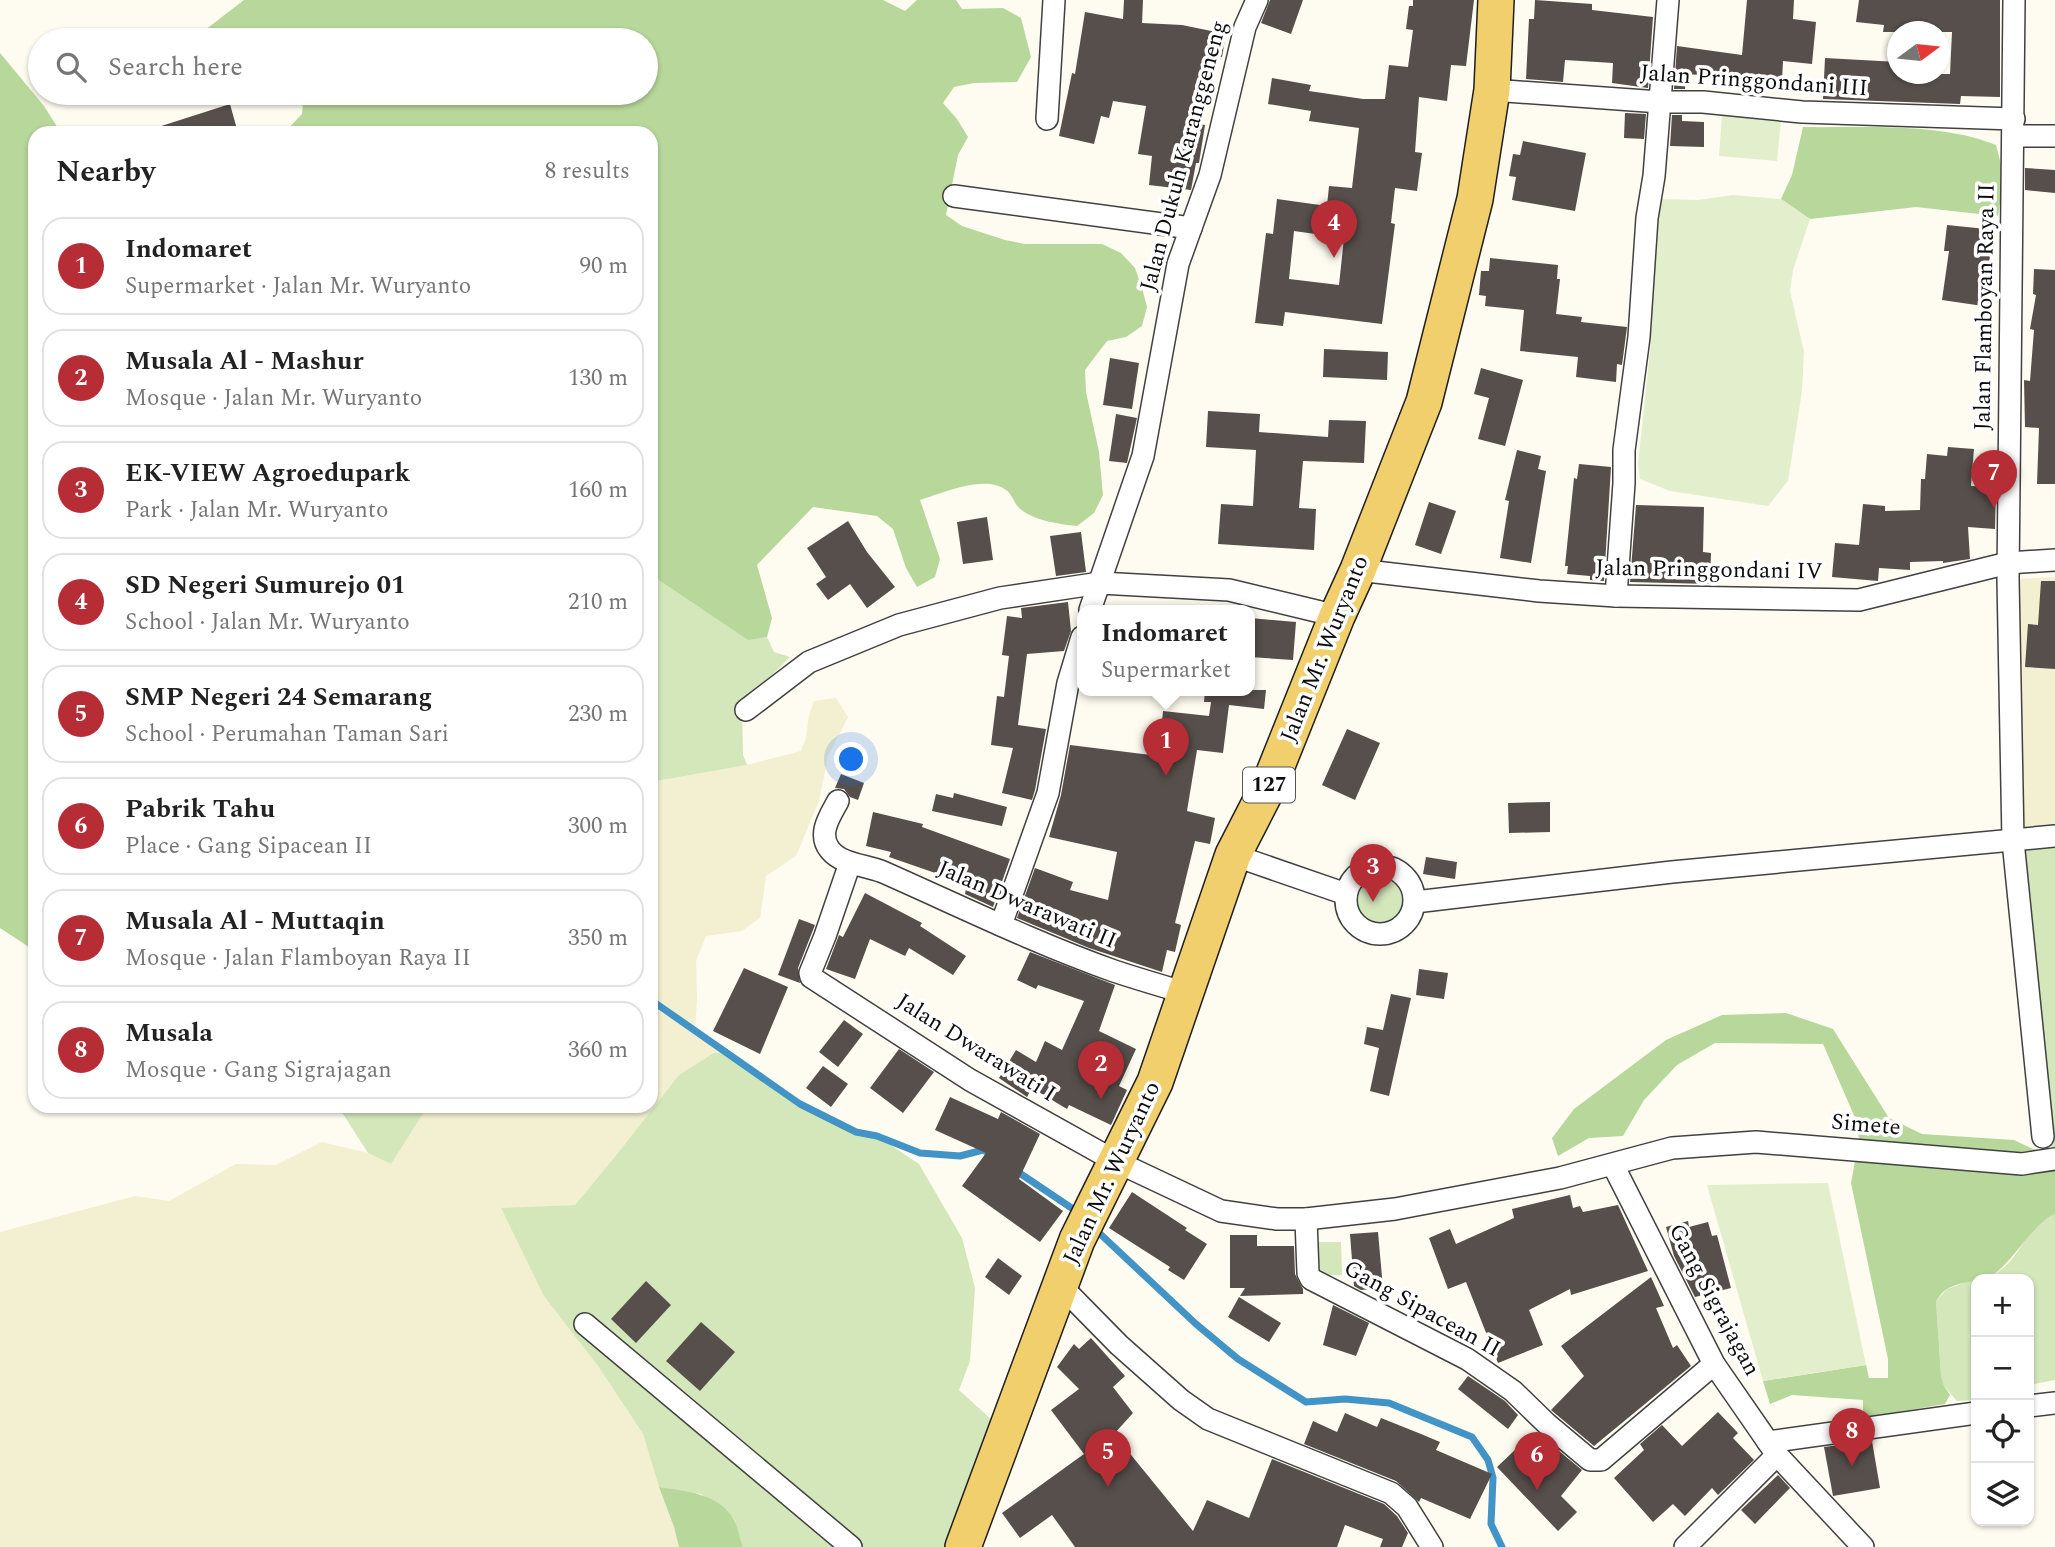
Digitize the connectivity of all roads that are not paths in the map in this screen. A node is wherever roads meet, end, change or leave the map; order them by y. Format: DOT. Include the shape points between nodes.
graph roads {
  1 [pos="1054,0"];
  2 [pos="1257,0"];
  3 [pos="1496,0"];
  4 [pos="1668,0"];
  5 [pos="2014,0"];
  6 [pos="1492,90"];
  7 [pos="1660,102"];
  8 [pos="1047,119"];
  9 [pos="2013,128"];
  10 [pos="2055,136"];
  11 [pos="954,196"];
  12 [pos="1191,228"];
  13 [pos="2055,560"];
  14 [pos="2008,563"];
  15 [pos="1358,570"];
  16 [pos="1100,583"];
  17 [pos="1616,596"];
  18 [pos="1092,605"];
  19 [pos="1337,616"];
  20 [pos="1077,654"];
  21 [pos="746,710"];
  22 [pos="838,800"];
  23 [pos="2055,836"];
  24 [pos="2013,841"];
  25 [pos="1233,855"];
  26 [pos="850,863"];
  27 [pos="1346,894"];
  28 [pos="1415,902"];
  29 [pos="1001,925"];
  30 [pos="1186,993"];
  31 [pos="2043,1137"];
  32 [pos="2055,1159"];
  33 [pos="1115,1161"];
  34 [pos="1613,1165"];
  35 [pos="1306,1219"];
  36 [pos="1061,1286"];
  37 [pos="585,1324"];
  38 [pos="1714,1364"];
  39 [pos="2055,1403"];
  40 [pos="2034,1405"];
  41 [pos="1971,1414"];
  42 [pos="1772,1448"];
  43 [pos="850,1547"];
  44 [pos="963,1547"];
  45 [pos="1432,1547"];
  46 [pos="1685,1547"];
  47 [pos="1863,1547"];
  1 -- 8 [label="street"];
  2 -- 12 [label="street, Jalan Dukuh Karanggeneng" via="1245,27 1210,174"];
  3 -- 6 [label="main road, Jalan Mr. Wuryanto / 127"];
  4 -- 7 [label="street"];
  5 -- 9 [label="street, Jalan Flamboyan Raya II"];
  6 -- 7 [label="street, Jalan Pringgondani III"];
  6 -- 15 [label="main road, Jalan Mr. Wuryanto / 127" via="1475,199 1424,402"];
  7 -- 9 [label="street, Jalan Pringgondani III"];
  7 -- 17 [label="street" via="1624,450"];
  9 -- 10 [label="street, Jalan Pringgondani III"];
  9 -- 14 [label="street, Jalan Flamboyan Raya II"];
  11 -- 12 [label="street"];
  12 -- 16 [label="street, Jalan Dukuh Karanggeneng" via="1178,264 1143,456"];
  13 -- 14 [label="street, Jalan Pringgondani IV"];
  14 -- 17 [label="street, Jalan Pringgondani IV" via="1859,600"];
  14 -- 24 [label="street, Jalan Flamboyan Raya II"];
  15 -- 17 [label="street, Jalan Pringgondani IV"];
  15 -- 19 [label="main road, Jalan Mr. Wuryanto / 127"];
  16 -- 18 [label="street, Jalan Dukuh Karanggeneng"];
  16 -- 19 [label="street" via="1229,590"];
  16 -- 21 [label="street" via="1000,598 899,625 809,662"];
  19 -- 25 [label="main road, Jalan Mr. Wuryanto / 127" via="1270,783"];
  20 -- 29 [label="street" via="1048,793"];
  22 -- 26 [label="street" via="825,827 826,841 831,852"];
  23 -- 24 [label="street"];
  24 -- 28 [label="street"];
  24 -- 31 [label="street, Jalan Flamboyan Raya II"];
  25 -- 27 [label="street"];
  25 -- 30 [label="main road, Jalan Mr. Wuryanto / 127"];
  26 -- 29 [label="street, Jalan Dwarawati II" via="877,870"];
  26 -- 33 [label="street, Jalan Dwarawati I" via="811,977 970,1080"];
  27 -- 28 [label="street" via="1352,880 1377,865 1404,875 1413,887"];
  27 -- 28 [label="street" via="1349,916 1365,932 1376,935 1407,923"];
  29 -- 30 [label="street, Jalan Dwarawati II" via="1114,971"];
  30 -- 33 [label="main road, Jalan Mr. Wuryanto / 127" via="1155,1082"];
  32 -- 34 [label="street, Simete" via="2022,1164 1756,1142 1672,1148"];
  33 -- 35 [label="street, Jalan Dwarawati I" via="1221,1211"];
  33 -- 36 [label="main road, Jalan Mr. Wuryanto / 127" via="1077,1240"];
  34 -- 35 [label="street, Simete" via="1395,1209"];
  34 -- 38 [label="street, Gang Sigrajagan"];
  35 -- 38 [label="street, Gang Sipacean II" via="1311,1279 1467,1359 1513,1391 1590,1460 1601,1460"];
  36 -- 44 [label="main road, Jalan Mr. Wuryanto / 127"];
  36 -- 45 [label="street" via="1119,1345 1199,1413 1391,1493 1407,1507"];
  37 -- 43 [label="street"];
  38 -- 42 [label="street, Gang Sigrajagan"];
  39 -- 40 [label="street"];
  41 -- 42 [label="street"];
  42 -- 46 [label="street"];
  42 -- 47 [label="street, Gang Sigrajagan"];
}
